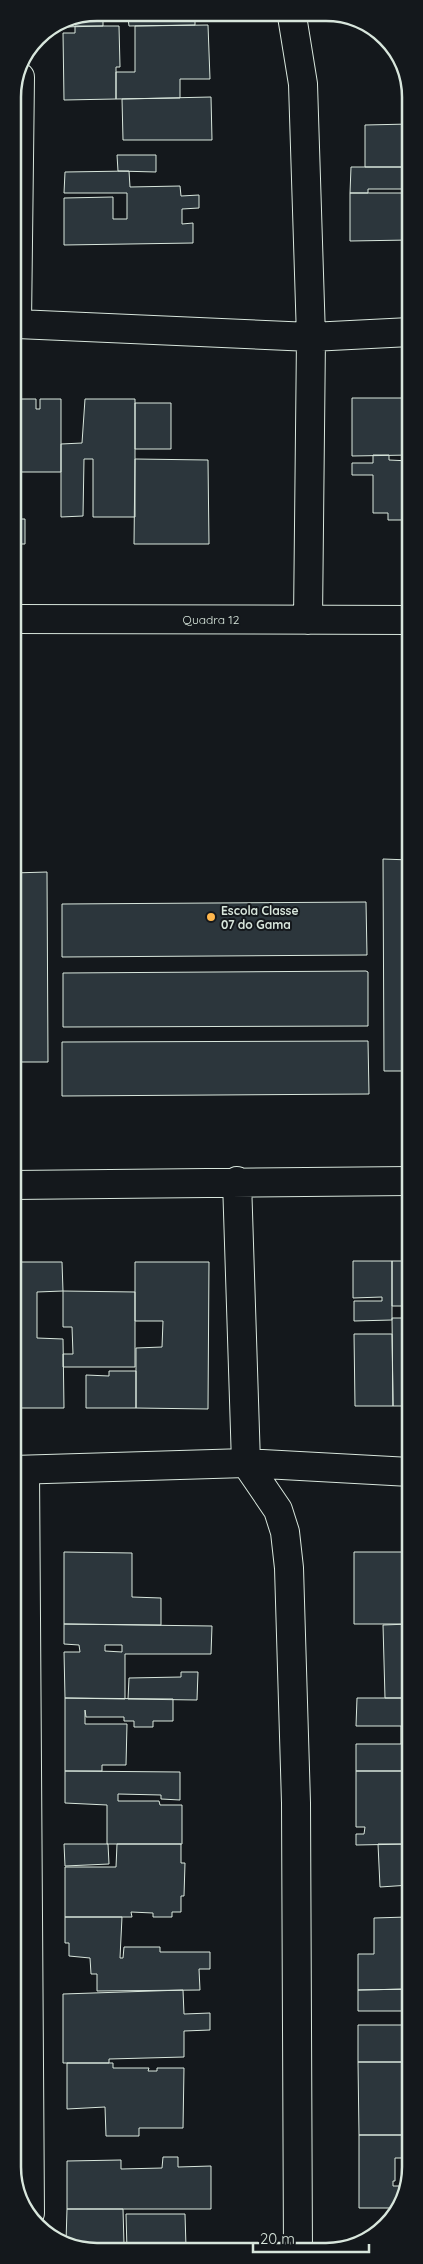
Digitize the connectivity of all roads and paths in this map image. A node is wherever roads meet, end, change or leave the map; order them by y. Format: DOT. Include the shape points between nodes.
graph roads {
  1 [pos="293,21"];
  2 [pos="21,324"];
  3 [pos="402,332"];
  4 [pos="310,337"];
  5 [pos="21,619"];
  6 [pos="308,620"];
  7 [pos="402,620"];
  8 [pos="402,1180"];
  9 [pos="237,1181"];
  10 [pos="21,1185"];
  11 [pos="246,1463"];
  12 [pos="21,1470"];
  13 [pos="402,1472"];
  14 [pos="21,1605"];
  15 [pos="30,2201"];
  16 [pos="298,2243"];
  1 -- 4 [label="street" via="303,84"];
  2 -- 4 [label="street"];
  3 -- 4 [label="street"];
  4 -- 6 [label="street"];
  5 -- 6 [label="street, Quadra 12"];
  6 -- 7 [label="street, Quadra 12"];
  8 -- 9 [label="street"];
  9 -- 10 [label="street"];
  9 -- 11 [label="street"];
  11 -- 12 [label="street"];
  11 -- 13 [label="street"];
  11 -- 16 [label="street" via="278,1510 285,1532 289,1568 296,1803"];
  14 -- 15 [label="street"];
}
